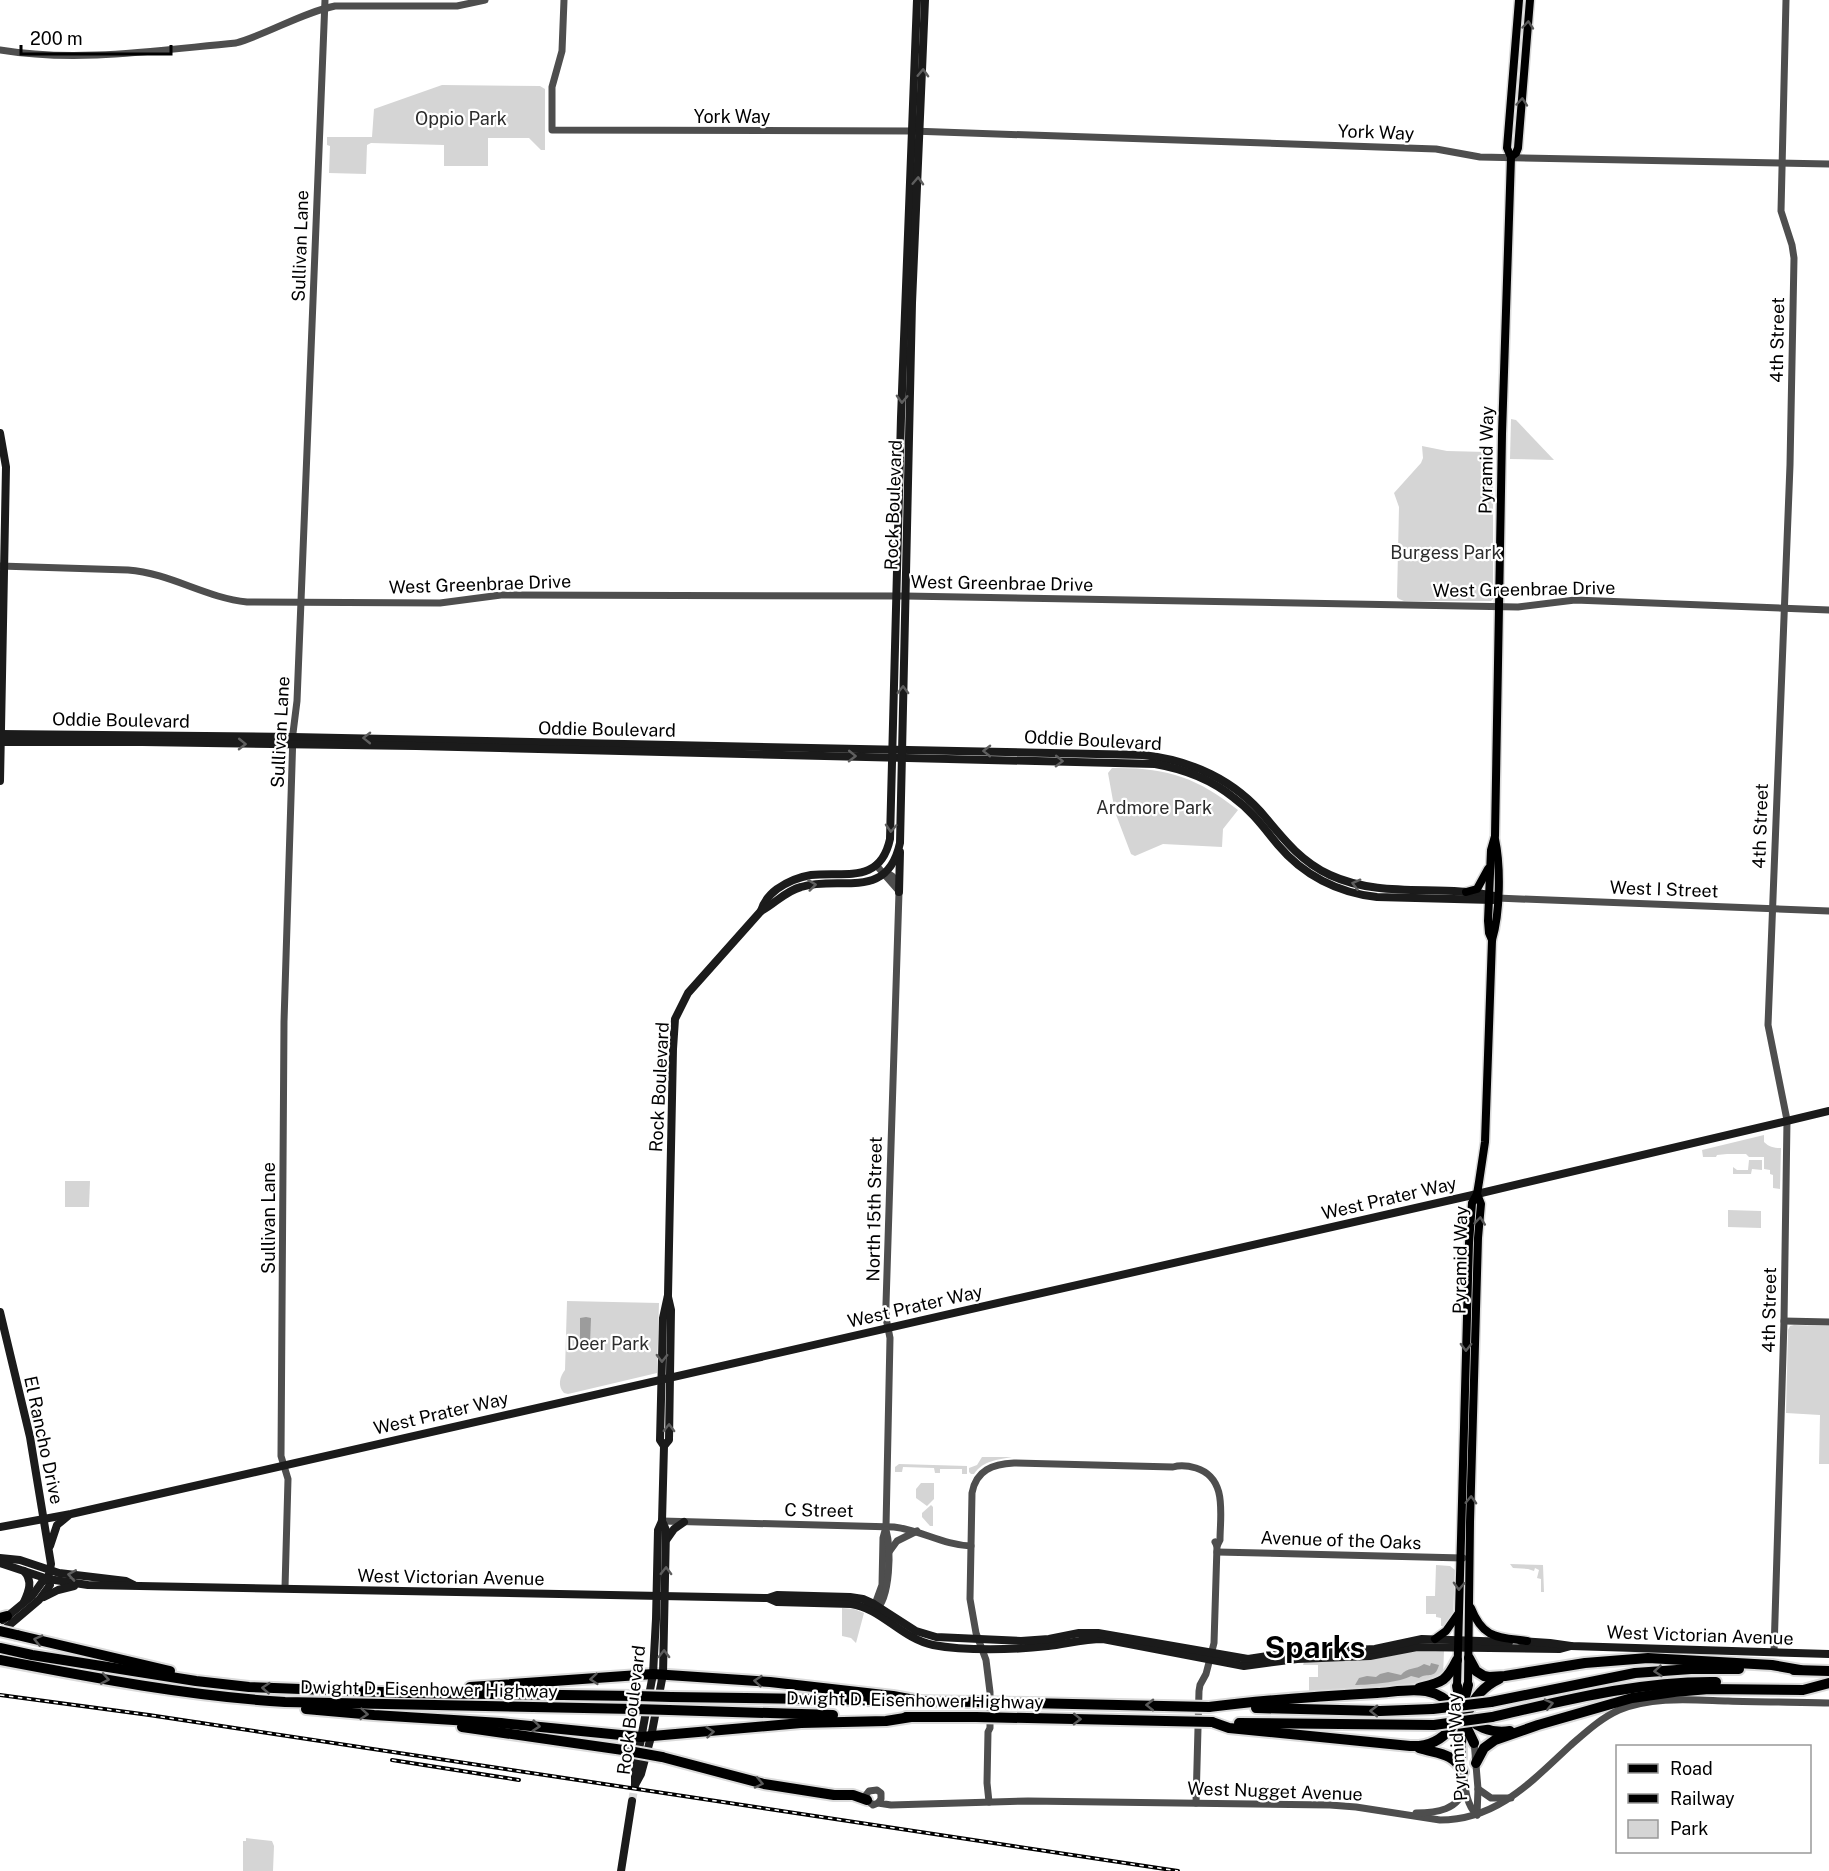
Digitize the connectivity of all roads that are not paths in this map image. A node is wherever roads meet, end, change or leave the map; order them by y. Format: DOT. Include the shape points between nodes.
graph roads {
  1 [pos="325,0"];
  2 [pos="485,0"];
  3 [pos="564,0"];
  4 [pos="917,0"];
  5 [pos="925,0"];
  6 [pos="1519,0"];
  7 [pos="1530,0"];
  8 [pos="1786,0"];
  9 [pos="325,8"];
  10 [pos="0,50"];
  11 [pos="916,131"];
  12 [pos="1511,158"];
  13 [pos="1782,163"];
  14 [pos="1829,164"];
  15 [pos="1,438"];
  16 [pos="2,566"];
  17 [pos="901,596"];
  18 [pos="301,603"];
  19 [pos="1500,607"];
  20 [pos="1784,609"];
  21 [pos="1829,610"];
  22 [pos="2,717"];
  23 [pos="22,734"];
  24 [pos="1,738"];
  25 [pos="293,741"];
  26 [pos="897,753"];
  27 [pos="0,781"];
  28 [pos="1494,836"];
  29 [pos="900,843"];
  30 [pos="1491,863"];
  31 [pos="876,865"];
  32 [pos="884,873"];
  33 [pos="898,892"];
  34 [pos="1466,892"];
  35 [pos="1492,898"];
  36 [pos="1772,909"];
  37 [pos="761,911"];
  38 [pos="1829,911"];
  39 [pos="1829,1111"];
  40 [pos="1787,1120"];
  41 [pos="1477,1194"];
  42 [pos="668,1295"];
  43 [pos="0,1315"];
  44 [pos="1784,1321"];
  45 [pos="1829,1322"];
  46 [pos="888,1327"];
  47 [pos="670,1376"];
  48 [pos="662,1378"];
  49 [pos="664,1446"];
  50 [pos="284,1465"];
  51 [pos="71,1514"];
  52 [pos="45,1519"];
  53 [pos="662,1521"];
  54 [pos="684,1522"];
  55 [pos="885,1527"];
  56 [pos="2,1528"];
  57 [pos="917,1531"];
  58 [pos="666,1540"];
  59 [pos="971,1546"];
  60 [pos="49,1547"];
  61 [pos="1217,1549"];
  62 [pos="888,1554"];
  63 [pos="0,1558"];
  64 [pos="1465,1558"];
  65 [pos="0,1563"];
  66 [pos="23,1570"];
  67 [pos="49,1575"];
  68 [pos="79,1585"];
  69 [pos="134,1585"];
  70 [pos="285,1588"];
  71 [pos="660,1596"];
  72 [pos="39,1600"];
  73 [pos="24,1602"];
  74 [pos="1469,1602"];
  75 [pos="876,1608"];
  76 [pos="1459,1614"];
  77 [pos="2,1619"];
  78 [pos="0,1631"];
  79 [pos="1435,1639"];
  80 [pos="1527,1641"];
  81 [pos="980,1644"];
  82 [pos="1458,1644"];
  83 [pos="1571,1646"];
  84 [pos="0,1648"];
  85 [pos="1470,1648"];
  86 [pos="1774,1652"];
  87 [pos="1829,1654"];
  88 [pos="1211,1656"];
  89 [pos="0,1660"];
  90 [pos="1457,1660"];
  91 [pos="0,1665"];
  92 [pos="48,1669"];
  93 [pos="1800,1670"];
  94 [pos="1829,1671"];
  95 [pos="658,1674"];
  96 [pos="1505,1676"];
  97 [pos="196,1682"];
  98 [pos="1829,1683"];
  99 [pos="1468,1685"];
  100 [pos="1457,1686"];
  101 [pos="1400,1692"];
  102 [pos="408,1693"];
  103 [pos="920,1701"];
  104 [pos="285,1702"];
  105 [pos="1829,1703"];
  106 [pos="1209,1707"];
  107 [pos="1464,1715"];
  108 [pos="911,1717"];
  109 [pos="415,1718"];
  110 [pos="1212,1722"];
  111 [pos="1538,1725"];
  112 [pos="646,1737"];
  113 [pos="1474,1743"];
  114 [pos="1416,1747"];
  115 [pos="1461,1758"];
  116 [pos="1476,1763"];
  117 [pos="1463,1772"];
  118 [pos="1464,1785"];
  119 [pos="1478,1789"];
  120 [pos="880,1793"];
  121 [pos="1511,1798"];
  122 [pos="632,1800"];
  123 [pos="867,1800"];
  124 [pos="989,1802"];
  125 [pos="878,1803"];
  126 [pos="1196,1803"];
  127 [pos="897,1804"];
  128 [pos="1398,1814"];
  129 [pos="1477,1815"];
  130 [pos="621,1871"];
  1 -- 9 [label="street, Sullivan Lane"];
  2 -- 9 [label="street" via="457,6"];
  3 -- 11 [label="street, York Way" via="562,51 552,87 552,130"];
  4 -- 11 [label="main road, Rock Boulevard"];
  11 -- 5 [label="main road, Rock Boulevard, one-way"];
  6 -- 12 [label="main road, Pyramid Way" via="1508,148"];
  12 -- 7 [label="main road, Pyramid Way, one-way" via="1518,148"];
  8 -- 13 [label="street, 4th Street"];
  9 -- 10 [label="street" via="237,43 93,55"];
  9 -- 18 [label="street, Sullivan Lane"];
  11 -- 12 [label="street, York Way" via="1425,148"];
  11 -- 17 [label="main road, Rock Boulevard"];
  12 -- 13 [label="street, York Way"];
  12 -- 19 [label="main road, Pyramid Way"];
  13 -- 14 [label="street, York Way"];
  13 -- 20 [label="street, 4th Street" via="1781,211 1794,258"];
  15 -- 16 [label="main road" via="6,467"];
  16 -- 18 [label="street, West Greenbrae Drive" via="135,571 235,601"];
  16 -- 22 [label="main road"];
  17 -- 18 [label="street, West Greenbrae Drive" via="501,595 440,603"];
  17 -- 19 [label="street, West Greenbrae Drive"];
  17 -- 26 [label="main road, Rock Boulevard"];
  18 -- 25 [label="street, Sullivan Lane"];
  19 -- 20 [label="street, West Greenbrae Drive" via="1575,600"];
  19 -- 28 [label="main road, Pyramid Way"];
  20 -- 21 [label="street, West Greenbrae Drive"];
  20 -- 36 [label="street, 4th Street"];
  22 -- 23 [label="main road" via="10,728"];
  22 -- 24 [label="main road"];
  23 -- 24 [label="main road, Oddie Boulevard"];
  23 -- 25 [label="main road, Oddie Boulevard"];
  24 -- 25 [label="main road, Oddie Boulevard, one-way"];
  24 -- 27 [label="main road"];
  25 -- 26 [label="main road, Oddie Boulevard"];
  25 -- 50 [label="street, Sullivan Lane" via="284,1022"];
  26 -- 29 [label="main road, Rock Boulevard"];
  26 -- 31 [label="main road, Rock Boulevard, one-way" via="890,839"];
  34 -- 26 [label="main road, Oddie Boulevard, one-way" via="1368,888 1330,875 1296,852 1231,785 1169,758"];
  26 -- 35 [label="main road, Oddie Boulevard, one-way" via="1143,763 1174,768 1204,779 1235,798 1293,860 1329,885 1366,896"];
  28 -- 30 [label="main road, Pyramid Way"];
  28 -- 35 [label="main road, Pyramid Way" via="1498,864"];
  29 -- 32 [label="main road, Rock Boulevard"];
  29 -- 33 [label="main road"];
  30 -- 34 [label="main road" via="1479,886"];
  30 -- 35 [label="main road, Pyramid Way"];
  31 -- 32 [label="street"];
  31 -- 37 [label="main road, Rock Boulevard" via="852,875 815,875 792,881 769,896"];
  32 -- 33 [label="street"];
  37 -- 32 [label="main road, Rock Boulevard, one-way" via="801,886 859,884"];
  33 -- 46 [label="street, North 15th Street"];
  34 -- 35 [label="main road, Oddie Boulevard"];
  35 -- 36 [label="street, West I Street"];
  35 -- 41 [label="main road, Pyramid Way" via="1485,1142"];
  36 -- 38 [label="street, West I Street"];
  36 -- 40 [label="street, 4th Street" via="1768,1025"];
  37 -- 42 [label="main road, Rock Boulevard" via="691,988 675,1019"];
  39 -- 40 [label="main road, West Prater Way"];
  40 -- 41 [label="main road, West Prater Way"];
  40 -- 44 [label="street, 4th Street"];
  41 -- 46 [label="main road, West Prater Way"];
  41 -- 64 [label="main road, Pyramid Way" via="1472,1203 1469,1243"];
  42 -- 47 [label="main road, Rock Boulevard"];
  42 -- 48 [label="main road, Rock Boulevard, one-way" via="663,1317"];
  43 -- 52 [label="main road, El Rancho Drive" via="30,1437"];
  44 -- 45 [label="street"];
  44 -- 86 [label="street, 4th Street"];
  46 -- 47 [label="main road, West Prater Way"];
  46 -- 55 [label="street, North 15th Street"];
  47 -- 48 [label="main road, West Prater Way"];
  49 -- 47 [label="main road, Rock Boulevard, one-way" via="669,1440"];
  48 -- 49 [label="main road, Rock Boulevard" via="660,1440"];
  48 -- 50 [label="main road, West Prater Way"];
  49 -- 53 [label="main road, Rock Boulevard"];
  50 -- 51 [label="main road, West Prater Way"];
  50 -- 70 [label="street, Sullivan Lane" via="288,1479"];
  51 -- 52 [label="main road, West Prater Way"];
  51 -- 60 [label="main road" via="57,1524"];
  52 -- 56 [label="main road, West Prater Way"];
  52 -- 60 [label="main road, El Rancho Drive"];
  53 -- 54 [label="street, C Street"];
  53 -- 58 [label="main road, Rock Boulevard"];
  53 -- 71 [label="main road, Rock Boulevard" via="658,1530"];
  54 -- 55 [label="street, C Street"];
  54 -- 58 [label="main road"];
  55 -- 57 [label="street, C Street"];
  55 -- 62 [label="street, North 15th Street"];
  55 -- 75 [label="street, North 15th Street" via="882,1585"];
  57 -- 59 [label="street, C Street" via="948,1543"];
  57 -- 62 [label="street" via="897,1541"];
  71 -- 58 [label="main road, Rock Boulevard, one-way"];
  59 -- 61 [label="street" via="973,1488 982,1472 992,1466 1014,1463 1173,1467 1199,1473 1208,1479 1216,1496"];
  59 -- 81 [label="street" via="970,1607"];
  60 -- 67 [label="main road, El Rancho Drive"];
  61 -- 64 [label="street, Avenue of the Oaks"];
  61 -- 88 [label="street"];
  62 -- 75 [label="street, North 15th Street" via="887,1589"];
  63 -- 67 [label="main road, West Victorian Avenue" via="20,1560"];
  64 -- 74 [label="main road, Pyramid Way"];
  64 -- 76 [label="main road, Pyramid Way, one-way"];
  65 -- 66 [label="main road, West Victorian Avenue"];
  66 -- 67 [label="main road, West Victorian Avenue"];
  66 -- 73 [label="main road" via="30,1585"];
  67 -- 68 [label="main road, West Victorian Avenue"];
  69 -- 67 [label="main road, West Victorian Avenue, one-way" via="126,1581"];
  67 -- 72 [label="main road" via="50,1585"];
  67 -- 73 [label="main road"];
  68 -- 69 [label="main road, West Victorian Avenue"];
  68 -- 72 [label="main road"];
  69 -- 70 [label="main road, West Victorian Avenue"];
  70 -- 71 [label="main road, West Victorian Avenue"];
  71 -- 75 [label="main road, West Victorian Avenue" via="768,1598 777,1602"];
  71 -- 95 [label="main road, Rock Boulevard"];
  72 -- 78 [label="main road"];
  73 -- 77 [label="main road"];
  74 -- 80 [label="main road" via="1477,1622 1488,1633"];
  74 -- 85 [label="main road, Pyramid Way"];
  75 -- 81 [label="main road, West Victorian Avenue" via="908,1635 923,1642 946,1646"];
  76 -- 79 [label="main road" via="1444,1634"];
  76 -- 82 [label="main road, Pyramid Way"];
  97 -- 78 [label="highway, one-way, bridge" via="162,1669"];
  79 -- 82 [label="main road, West Victorian Avenue"];
  79 -- 88 [label="main road, West Victorian Avenue" via="1375,1649 1288,1653 1254,1659"];
  80 -- 83 [label="main road, West Victorian Avenue"];
  80 -- 85 [label="main road, West Victorian Avenue"];
  81 -- 88 [label="main road, West Victorian Avenue" via="1026,1649 1102,1639"];
  81 -- 124 [label="street" via="989,1681"];
  82 -- 85 [label="main road, West Victorian Avenue"];
  82 -- 88 [label="main road, West Victorian Avenue" via="1252,1666"];
  82 -- 90 [label="main road, Pyramid Way"];
  83 -- 85 [label="main road, West Victorian Avenue"];
  83 -- 86 [label="main road, West Victorian Avenue"];
  84 -- 97 [label="highway, Dwight D. Eisenhower Highway"];
  85 -- 96 [label="highway" via="1473,1668 1480,1675"];
  85 -- 99 [label="main road, Pyramid Way"];
  86 -- 87 [label="main road, West Victorian Avenue"];
  88 -- 126 [label="street" via="1199,1691"];
  89 -- 92 [label="highway, Dwight D. Eisenhower Highway"];
  90 -- 100 [label="main road, Pyramid Way"];
  90 -- 101 [label="highway" via="1443,1681"];
  91 -- 92 [label="highway"];
  92 -- 104 [label="highway, Dwight D. Eisenhower Highway, one-way" via="197,1694"];
  93 -- 94 [label="highway, Dwight D. Eisenhower Highway"];
  93 -- 96 [label="highway" via="1648,1658"];
  93 -- 106 [label="highway, Dwight D. Eisenhower Highway, one-way, bridge" via="1656,1671 1432,1709"];
  95 -- 102 [label="highway, one-way"];
  103 -- 95 [label="highway, one-way" via="760,1681"];
  95 -- 112 [label="main road, Rock Boulevard"];
  96 -- 107 [label="highway" via="1486,1686"];
  102 -- 97 [label="highway, Dwight D. Eisenhower Highway, one-way" via="272,1689"];
  110 -- 98 [label="highway, Dwight D. Eisenhower Highway, one-way, bridge" via="1434,1725 1492,1718 1592,1694 1660,1684"];
  98 -- 111 [label="highway" via="1803,1690 1720,1688 1662,1693"];
  99 -- 107 [label="highway"];
  100 -- 107 [label="highway"];
  101 -- 106 [label="highway"];
  101 -- 107 [label="highway" via="1432,1693"];
  102 -- 103 [label="highway, Dwight D. Eisenhower Highway, bridge"];
  106 -- 103 [label="highway, Dwight D. Eisenhower Highway, one-way, bridge"];
  104 -- 108 [label="highway, Dwight D. Eisenhower Highway, bridge"];
  104 -- 109 [label="highway, one-way" via="308,1709"];
  105 -- 121 [label="street, West Nugget Avenue" via="1674,1700 1630,1707 1591,1728"];
  107 -- 111 [label="highway" via="1484,1729 1498,1732"];
  107 -- 113 [label="highway"];
  107 -- 114 [label="highway" via="1435,1742"];
  107 -- 115 [label="highway"];
  108 -- 110 [label="highway, Dwight D. Eisenhower Highway, one-way, bridge"];
  112 -- 108 [label="highway, one-way"];
  109 -- 112 [label="highway, one-way"];
  109 -- 123 [label="highway, one-way, bridge" via="662,1757 764,1784"];
  110 -- 114 [label="highway" via="1229,1728"];
  111 -- 116 [label="highway" via="1491,1742"];
  112 -- 112 [label="main road, Rock Boulevard" via="635,1771 635,1785 641,1774"];
  113 -- 116 [label="street, Pyramid Way"];
  114 -- 117 [label="highway" via="1450,1756"];
  115 -- 117 [label="street, Pyramid Way"];
  116 -- 119 [label="street, Pyramid Way"];
  117 -- 118 [label="street, Pyramid Way"];
  118 -- 128 [label="street" via="1461,1797 1452,1806 1427,1813"];
  118 -- 129 [label="street, Pyramid Way" via="1470,1807"];
  119 -- 121 [label="street" via="1491,1798"];
  119 -- 129 [label="street, Pyramid Way"];
  120 -- 123 [label="street" via="869,1791"];
  120 -- 125 [label="street"];
  120 -- 127 [label="street"];
  121 -- 129 [label="street, West Nugget Avenue"];
  122 -- 130 [label="main road, Rock Boulevard"];
  123 -- 125 [label="street"];
  124 -- 126 [label="street, West Nugget Avenue"];
  124 -- 127 [label="street, West Nugget Avenue"];
  125 -- 127 [label="street, West Nugget Avenue"];
  126 -- 128 [label="street, West Nugget Avenue" via="1338,1805"];
  128 -- 129 [label="street, West Nugget Avenue" via="1440,1820"];
}
